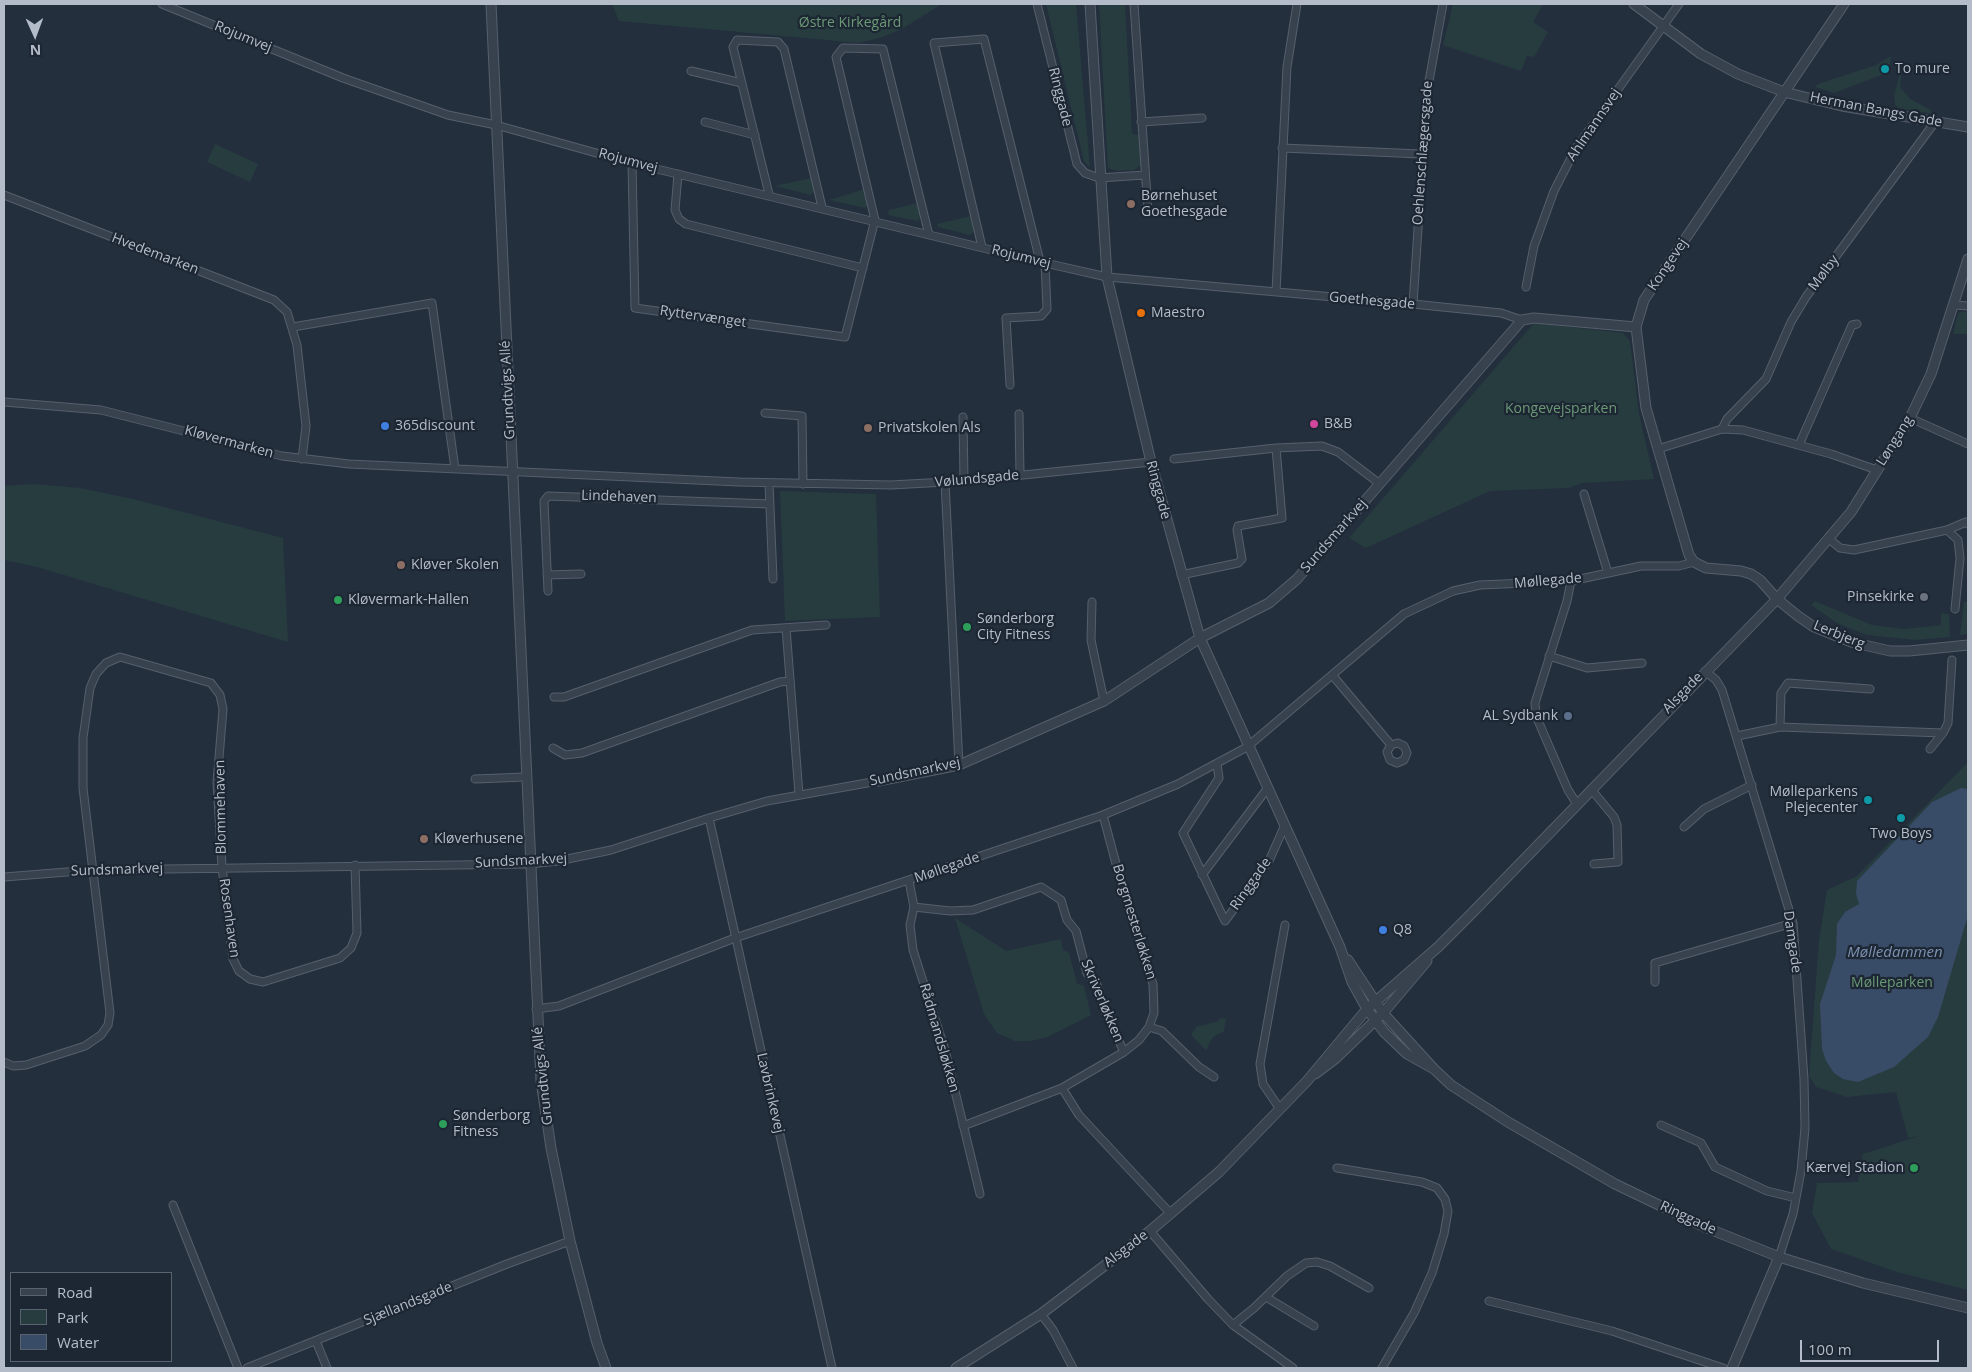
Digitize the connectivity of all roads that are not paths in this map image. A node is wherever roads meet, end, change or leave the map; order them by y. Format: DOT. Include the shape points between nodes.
graph roads {
  1 [pos="162,4"];
  2 [pos="491,4"];
  3 [pos="1036,4"];
  4 [pos="1090,4"];
  5 [pos="1134,4"];
  6 [pos="1297,4"];
  7 [pos="1443,4"];
  8 [pos="1634,4"];
  9 [pos="1679,4"];
  10 [pos="1844,4"];
  11 [pos="1664,27"];
  12 [pos="691,71"];
  13 [pos="742,83"];
  14 [pos="1784,92"];
  15 [pos="1202,118"];
  16 [pos="704,122"];
  17 [pos="1141,122"];
  18 [pos="1935,122"];
  19 [pos="496,125"];
  20 [pos="1968,127"];
  21 [pos="755,135"];
  22 [pos="1282,148"];
  23 [pos="1421,154"];
  24 [pos="632,163"];
  25 [pos="678,174"];
  26 [pos="1145,174"];
  27 [pos="1099,178"];
  28 [pos="769,194"];
  29 [pos="4,195"];
  30 [pos="822,207"];
  31 [pos="1148,212"];
  32 [pos="875,220"];
  33 [pos="929,234"];
  34 [pos="982,247"];
  35 [pos="1968,259"];
  36 [pos="1043,262"];
  37 [pos="863,268"];
  38 [pos="1107,277"];
  39 [pos="1526,287"];
  40 [pos="1276,292"];
  41 [pos="1413,304"];
  42 [pos="1955,305"];
  43 [pos="1968,306"];
  44 [pos="1522,320"];
  45 [pos="1857,324"];
  46 [pos="293,327"];
  47 [pos="1636,327"];
  48 [pos="1010,385"];
  49 [pos="4,402"];
  50 [pos="765,413"];
  51 [pos="1019,414"];
  52 [pos="963,417"];
  53 [pos="1910,418"];
  54 [pos="1722,429"];
  55 [pos="1968,444"];
  56 [pos="1799,445"];
  57 [pos="1276,448"];
  58 [pos="1658,449"];
  59 [pos="302,459"];
  60 [pos="1174,459"];
  61 [pos="1151,462"];
  62 [pos="455,469"];
  63 [pos="1877,470"];
  64 [pos="512,472"];
  65 [pos="1020,475"];
  66 [pos="964,481"];
  67 [pos="945,482"];
  68 [pos="769,483"];
  69 [pos="803,484"];
  70 [pos="1380,484"];
  71 [pos="1584,494"];
  72 [pos="770,504"];
  73 [pos="1967,523"];
  74 [pos="1947,530"];
  75 [pos="1829,539"];
  76 [pos="1694,562"];
  77 [pos="1608,573"];
  78 [pos="581,574"];
  79 [pos="547,575"];
  80 [pos="1181,576"];
  81 [pos="773,579"];
  82 [pos="1571,581"];
  83 [pos="548,591"];
  84 [pos="1777,599"];
  85 [pos="1092,602"];
  86 [pos="1955,609"];
  87 [pos="826,626"];
  88 [pos="786,628"];
  89 [pos="1200,638"];
  90 [pos="1968,645"];
  91 [pos="1548,656"];
  92 [pos="1952,660"];
  93 [pos="1642,663"];
  94 [pos="1705,671"];
  95 [pos="1333,676"];
  96 [pos="790,681"];
  97 [pos="1870,689"];
  98 [pos="554,698"];
  99 [pos="1104,701"];
  100 [pos="1780,727"];
  101 [pos="1943,734"];
  102 [pos="1737,736"];
  103 [pos="1391,745"];
  104 [pos="1248,747"];
  105 [pos="553,748"];
  106 [pos="1930,749"];
  107 [pos="1217,764"];
  108 [pos="958,765"];
  109 [pos="525,777"];
  110 [pos="475,779"];
  111 [pos="878,781"];
  112 [pos="1752,786"];
  113 [pos="1267,789"];
  114 [pos="1591,789"];
  115 [pos="799,794"];
  116 [pos="1577,804"];
  117 [pos="1103,815"];
  118 [pos="709,818"];
  119 [pos="1284,827"];
  120 [pos="1684,827"];
  121 [pos="529,864"];
  122 [pos="1594,864"];
  123 [pos="355,865"];
  124 [pos="222,867"];
  125 [pos="92,870"];
  126 [pos="1202,875"];
  127 [pos="4,877"];
  128 [pos="909,881"];
  129 [pos="914,907"];
  130 [pos="1793,923"];
  131 [pos="1285,925"];
  132 [pos="735,938"];
  133 [pos="1340,947"];
  134 [pos="1438,947"];
  135 [pos="1656,982"];
  136 [pos="1376,1001"];
  137 [pos="536,1009"];
  138 [pos="1367,1009"];
  139 [pos="1383,1013"];
  140 [pos="1375,1021"];
  141 [pos="1149,1027"];
  142 [pos="1124,1052"];
  143 [pos="4,1062"];
  144 [pos="1434,1069"];
  145 [pos="1214,1077"];
  146 [pos="1307,1080"];
  147 [pos="1062,1088"];
  148 [pos="1280,1108"];
  149 [pos="1661,1125"];
  150 [pos="963,1126"];
  151 [pos="1337,1168"];
  152 [pos="980,1194"];
  153 [pos="1796,1198"];
  154 [pos="173,1205"];
  155 [pos="1171,1214"];
  156 [pos="1150,1231"];
  157 [pos="570,1241"];
  158 [pos="1779,1257"];
  159 [pos="1369,1288"];
  160 [pos="1266,1297"];
  161 [pos="1489,1301"];
  162 [pos="1968,1308"];
  163 [pos="1040,1314"];
  164 [pos="1233,1325"];
  165 [pos="1314,1326"];
  166 [pos="316,1341"];
  167 [pos="238,1368"];
  168 [pos="247,1368"];
  169 [pos="327,1368"];
  170 [pos="606,1368"];
  171 [pos="832,1368"];
  172 [pos="956,1368"];
  173 [pos="1073,1368"];
  174 [pos="1293,1368"];
  175 [pos="1382,1368"];
  176 [pos="1723,1368"];
  177 [pos="1732,1368"];
  1 -- 19 [label="street, Rojumvej" via="400,100"];
  2 -- 19 [label="street, Grundtvigs Allé"];
  3 -- 27 [label="street, Ringgade" via="1077,164 1085,173"];
  4 -- 27 [label="street, Ringgade"];
  5 -- 17 [label="street"];
  6 -- 22 [label="street" via="1287,67"];
  7 -- 23 [label="street, Oehlenschlægersgade" via="1426,92"];
  8 -- 11 [label="street, Herman Bangs Gade"];
  9 -- 11 [label="street, Ahlmannsvej"];
  10 -- 14 [label="street, Kongevej"];
  11 -- 14 [label="street, Herman Bangs Gade" via="1701,54 1738,74"];
  11 -- 39 [label="street, Ahlmannsvej" via="1576,148 1554,191 1534,246"];
  12 -- 13 [label="street"];
  13 -- 21 [label="street"];
  13 -- 30 [label="street" via="733,47 737,40 778,42 784,49"];
  14 -- 18 [label="street, Herman Bangs Gade"];
  14 -- 47 [label="street, Kongevej" via="1644,300"];
  15 -- 17 [label="street"];
  16 -- 21 [label="street"];
  17 -- 26 [label="street"];
  18 -- 20 [label="street, Herman Bangs Gade"];
  18 -- 54 [label="street, Mølby" via="1806,297 1791,322 1766,379 1727,419"];
  19 -- 24 [label="street, Rojumvej"];
  19 -- 64 [label="street, Grundtvigs Allé"];
  21 -- 28 [label="street"];
  22 -- 23 [label="street"];
  22 -- 40 [label="street"];
  23 -- 41 [label="street, Oehlenschlægersgade"];
  24 -- 25 [label="street, Rojumvej"];
  24 -- 37 [label="street, Ryttervænget" via="635,308 845,337"];
  25 -- 28 [label="street, Rojumvej"];
  25 -- 37 [label="street" via="675,210 686,224"];
  26 -- 27 [label="street"];
  26 -- 31 [label="street"];
  27 -- 38 [label="street, Ringgade"];
  28 -- 30 [label="street, Rojumvej"];
  29 -- 46 [label="street, Hvedemarken" via="274,300 287,312"];
  30 -- 32 [label="street, Rojumvej"];
  32 -- 33 [label="street, Rojumvej"];
  32 -- 33 [label="street" via="836,57 843,48 883,49"];
  32 -- 37 [label="street, Ryttervænget"];
  33 -- 34 [label="street, Rojumvej"];
  34 -- 36 [label="street, Rojumvej"];
  34 -- 36 [label="street" via="934,42 984,39"];
  35 -- 42 [label="street, Løngang"];
  36 -- 38 [label="street, Rojumvej"];
  36 -- 48 [label="street" via="1047,309 1041,316 1006,318"];
  38 -- 40 [label="street, Goethesgade"];
  38 -- 61 [label="street, Ringgade"];
  40 -- 41 [label="street, Goethesgade"];
  41 -- 44 [label="street, Goethesgade" via="1501,313"];
  42 -- 43 [label="street"];
  42 -- 53 [label="street, Løngang" via="1925,390"];
  44 -- 47 [label="street, Goethesgade" via="1534,318"];
  44 -- 70 [label="street, Sundsmarkvej"];
  45 -- 56 [label="street" via="1852,325"];
  46 -- 59 [label="street, Hvedemarken" via="306,426"];
  46 -- 62 [label="street" via="432,303"];
  47 -- 58 [label="street, Kongevej" via="1646,408"];
  49 -- 59 [label="street, Kløvermarken" via="101,410"];
  50 -- 69 [label="street" via="802,416"];
  51 -- 65 [label="street"];
  52 -- 66 [label="street"];
  53 -- 55 [label="street"];
  53 -- 63 [label="street, Løngang"];
  54 -- 56 [label="street" via="1743,430"];
  54 -- 58 [label="street"];
  56 -- 63 [label="street"];
  57 -- 60 [label="street"];
  57 -- 70 [label="street" via="1322,446 1338,452"];
  57 -- 80 [label="street" via="1282,518 1238,526 1242,558 1238,563"];
  58 -- 76 [label="street, Kongevej" via="1689,555"];
  59 -- 62 [label="street, Kløvermarken"];
  61 -- 65 [label="street, Vølundsgade"];
  61 -- 80 [label="street, Ringgade"];
  62 -- 64 [label="street, Kløvermarken"];
  63 -- 75 [label="street, Løngang" via="1851,512"];
  64 -- 68 [label="street, Vølundsgade"];
  64 -- 109 [label="street, Grundtvigs Allé"];
  65 -- 66 [label="street, Vølundsgade"];
  66 -- 67 [label="street, Vølundsgade"];
  67 -- 69 [label="street, Vølundsgade"];
  67 -- 108 [label="street"];
  68 -- 69 [label="street, Vølundsgade"];
  68 -- 72 [label="street"];
  70 -- 89 [label="street, Sundsmarkvej" via="1282,593 1269,603"];
  71 -- 77 [label="street"];
  72 -- 79 [label="street, Lindehaven" via="548,496 544,501"];
  72 -- 81 [label="street"];
  73 -- 74 [label="street"];
  74 -- 75 [label="street" via="1854,550 1840,548"];
  74 -- 86 [label="street" via="1958,540 1960,558"];
  75 -- 84 [label="street, Løngang"];
  76 -- 77 [label="street, Møllegade" via="1679,566 1641,566"];
  76 -- 84 [label="street, Møllegade" via="1706,568 1740,570 1751,574"];
  77 -- 82 [label="street, Møllegade"];
  78 -- 79 [label="street"];
  79 -- 83 [label="street, Lindehaven"];
  80 -- 89 [label="street, Ringgade"];
  82 -- 91 [label="street"];
  82 -- 95 [label="street, Møllegade" via="1480,586 1453,591 1404,614"];
  84 -- 90 [label="street, Lerbjerg" via="1814,627 1870,648 1910,651"];
  84 -- 94 [label="street, Alsgade"];
  85 -- 99 [label="street" via="1091,640"];
  87 -- 88 [label="street"];
  88 -- 96 [label="street"];
  88 -- 98 [label="street" via="752,630"];
  89 -- 99 [label="street, Sundsmarkvej"];
  89 -- 104 [label="street, Ringgade"];
  91 -- 93 [label="street" via="1587,668"];
  91 -- 116 [label="street" via="1536,695 1536,716"];
  92 -- 101 [label="street" via="1948,723"];
  94 -- 102 [label="street, Damgade" via="1722,690"];
  94 -- 114 [label="street, Alsgade"];
  95 -- 103 [label="street"];
  95 -- 104 [label="street, Møllegade"];
  96 -- 105 [label="street" via="582,753 565,755"];
  96 -- 115 [label="street"];
  97 -- 100 [label="street" via="1788,684 1781,693"];
  99 -- 108 [label="street, Sundsmarkvej"];
  100 -- 101 [label="street"];
  100 -- 102 [label="street"];
  101 -- 106 [label="street"];
  102 -- 112 [label="street, Damgade"];
  104 -- 107 [label="street, Møllegade"];
  104 -- 113 [label="street, Ringgade"];
  107 -- 117 [label="street, Møllegade" via="1170,788"];
  107 -- 126 [label="street, Ringgade" via="1219,778 1182,832"];
  108 -- 111 [label="street, Sundsmarkvej"];
  109 -- 110 [label="street"];
  109 -- 121 [label="street, Grundtvigs Allé"];
  111 -- 115 [label="street, Sundsmarkvej"];
  112 -- 120 [label="street" via="1704,809"];
  112 -- 130 [label="street, Damgade"];
  113 -- 119 [label="street, Ringgade"];
  113 -- 126 [label="street"];
  114 -- 116 [label="street, Alsgade"];
  114 -- 122 [label="street" via="1617,824 1618,862"];
  115 -- 118 [label="street, Sundsmarkvej"];
  116 -- 134 [label="street, Alsgade"];
  117 -- 128 [label="street, Møllegade"];
  117 -- 141 [label="street, Borgmesterløkken" via="1153,984 1154,1013"];
  118 -- 121 [label="street, Sundsmarkvej" via="611,850"];
  118 -- 132 [label="street, Lavbrinkevej"];
  119 -- 126 [label="street, Ringgade" via="1270,861 1225,921"];
  119 -- 133 [label="street, Ringgade"];
  121 -- 123 [label="street, Sundsmarkvej"];
  121 -- 137 [label="street, Grundtvigs Allé"];
  123 -- 124 [label="street, Sundsmarkvej"];
  123 -- 124 [label="street, Rosenhaven" via="357,933 351,948 340,958 263,982 239,971 233,959"];
  124 -- 125 [label="street, Sundsmarkvej"];
  124 -- 125 [label="street, Blommehaven" via="217,782 223,709 220,695 211,683 120,657 96,674 90,688 83,788"];
  125 -- 127 [label="street, Sundsmarkvej"];
  125 -- 143 [label="street" via="110,1013 108,1025 102,1035 85,1046 26,1065 13,1066"];
  128 -- 129 [label="street, Rådmandsløkken"];
  128 -- 132 [label="street, Møllegade"];
  129 -- 142 [label="street, Skriverløkken" via="973,910 1041,887 1061,900 1067,920 1076,931 1087,973 1097,985"];
  129 -- 150 [label="street, Rådmandsløkken" via="910,924 914,950 945,1050"];
  130 -- 135 [label="street" via="1655,964"];
  130 -- 153 [label="street, Damgade" via="1805,1128"];
  131 -- 148 [label="street" via="1260,1064 1263,1084"];
  132 -- 137 [label="street, Møllegade" via="559,1006"];
  132 -- 171 [label="street, Lavbrinkevej"];
  133 -- 136 [label="street, Ringgade"];
  133 -- 138 [label="street, Ringgade" via="1352,982"];
  134 -- 136 [label="street, Alsgade"];
  134 -- 139 [label="street, Alsgade"];
  136 -- 138 [label="street, Alsgade"];
  136 -- 139 [label="street, Ringgade"];
  137 -- 157 [label="street, Grundtvigs Allé" via="541,1082"];
  138 -- 140 [label="street, Ringgade"];
  138 -- 146 [label="street, Alsgade"];
  139 -- 140 [label="street, Alsgade"];
  139 -- 144 [label="street, Ringgade"];
  140 -- 144 [label="street, Ringgade" via="1408,1054"];
  140 -- 146 [label="street, Alsgade"];
  141 -- 142 [label="street"];
  141 -- 145 [label="street" via="1162,1031"];
  142 -- 147 [label="street"];
  144 -- 158 [label="street, Ringgade" via="1452,1085 1508,1122 1615,1184 1707,1228"];
  146 -- 148 [label="street, Alsgade"];
  147 -- 150 [label="street"];
  147 -- 155 [label="street" via="1079,1115"];
  148 -- 155 [label="street, Alsgade" via="1218,1172"];
  149 -- 153 [label="street" via="1701,1143 1715,1167 1767,1191"];
  150 -- 152 [label="street, Rådmandsløkken"];
  151 -- 175 [label="street" via="1422,1182 1437,1188 1448,1211 1432,1273 1414,1313"];
  153 -- 158 [label="street, Damgade"];
  154 -- 167 [label="street"];
  155 -- 156 [label="street, Alsgade"];
  156 -- 163 [label="street, Alsgade"];
  156 -- 164 [label="street"];
  157 -- 166 [label="street, Sjællandsgade"];
  157 -- 170 [label="street, Grundtvigs Allé"];
  158 -- 162 [label="street, Ringgade" via="1863,1284"];
  158 -- 177 [label="street, Damgade"];
  159 -- 160 [label="street" via="1330,1266 1306,1263"];
  160 -- 164 [label="street"];
  160 -- 165 [label="street"];
  161 -- 176 [label="street" via="1612,1331"];
  163 -- 172 [label="street, Alsgade"];
  163 -- 173 [label="street" via="1053,1330"];
  164 -- 174 [label="street"];
  166 -- 168 [label="street, Sjællandsgade"];
  166 -- 169 [label="street"];
}
